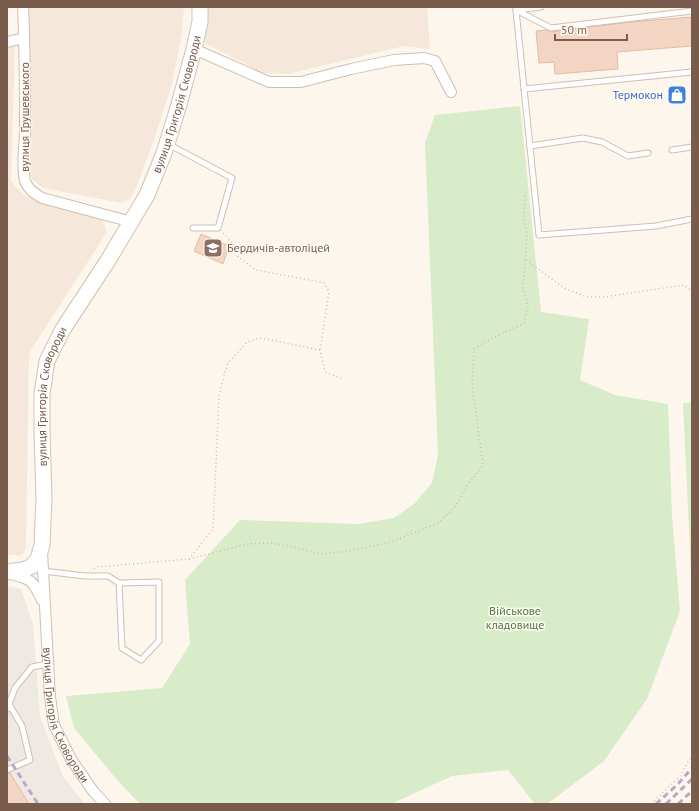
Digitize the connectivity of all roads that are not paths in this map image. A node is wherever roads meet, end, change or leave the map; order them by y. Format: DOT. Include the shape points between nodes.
graph roads {
  1 [pos="23,7"];
  2 [pos="200,7"];
  3 [pos="541,7"];
  4 [pos="516,10"];
  5 [pos="692,11"];
  6 [pos="24,38"];
  7 [pos="7,42"];
  8 [pos="194,49"];
  9 [pos="692,72"];
  10 [pos="524,89"];
  11 [pos="451,92"];
  12 [pos="167,143"];
  13 [pos="530,146"];
  14 [pos="692,147"];
  15 [pos="672,150"];
  16 [pos="648,153"];
  17 [pos="692,219"];
  18 [pos="132,222"];
  19 [pos="193,228"];
  20 [pos="42,546"];
  21 [pos="43,571"];
  22 [pos="7,573"];
  23 [pos="119,583"];
  24 [pos="45,605"];
  25 [pos="48,664"];
  26 [pos="8,706"];
  27 [pos="7,770"];
  28 [pos="105,804"];
  1 -- 6 [label="street, вулиця Грушевського"];
  2 -- 8 [label="main road, вулиця Григорія Сковороди" via="200,22"];
  3 -- 4 [label="lane"];
  4 -- 5 [label="lane" via="551,28"];
  4 -- 10 [label="lane"];
  6 -- 7 [label="street"];
  6 -- 18 [label="street, вулиця Грушевського" via="25,182 42,198"];
  8 -- 11 [label="street" via="269,82 301,82 394,60 424,58 435,61"];
  8 -- 12 [label="main road, вулиця Григорія Сковороди"];
  9 -- 10 [label="lane"];
  10 -- 13 [label="lane"];
  12 -- 18 [label="main road, вулиця Григорія Сковороди" via="147,194"];
  12 -- 19 [label="lane" via="232,178 218,228"];
  13 -- 16 [label="lane" via="583,138 602,142 628,156"];
  13 -- 17 [label="lane" via="539,234 656,226"];
  14 -- 15 [label="lane"];
  18 -- 20 [label="main road, вулиця Григорія Сковороди" via="63,329 47,361 42,394"];
  20 -- 21 [label="street, вулиця Григорія Сковороди"];
  20 -- 22 [label="main road" via="38,559 32,566 18,572"];
  21 -- 23 [label="lane" via="108,576"];
  21 -- 24 [label="street, вулиця Григорія Сковороди"];
  22 -- 24 [label="street" via="32,581"];
  23 -- 23 [label="lane" via="122,648 142,660 159,641 159,582"];
  24 -- 25 [label="street, вулиця Григорія Сковороди"];
  25 -- 26 [label="lane" via="32,667 15,688"];
  25 -- 28 [label="street, вулиця Григорія Сковороди" via="54,725 71,760"];
  26 -- 27 [label="lane" via="22,726 30,760"];
}
